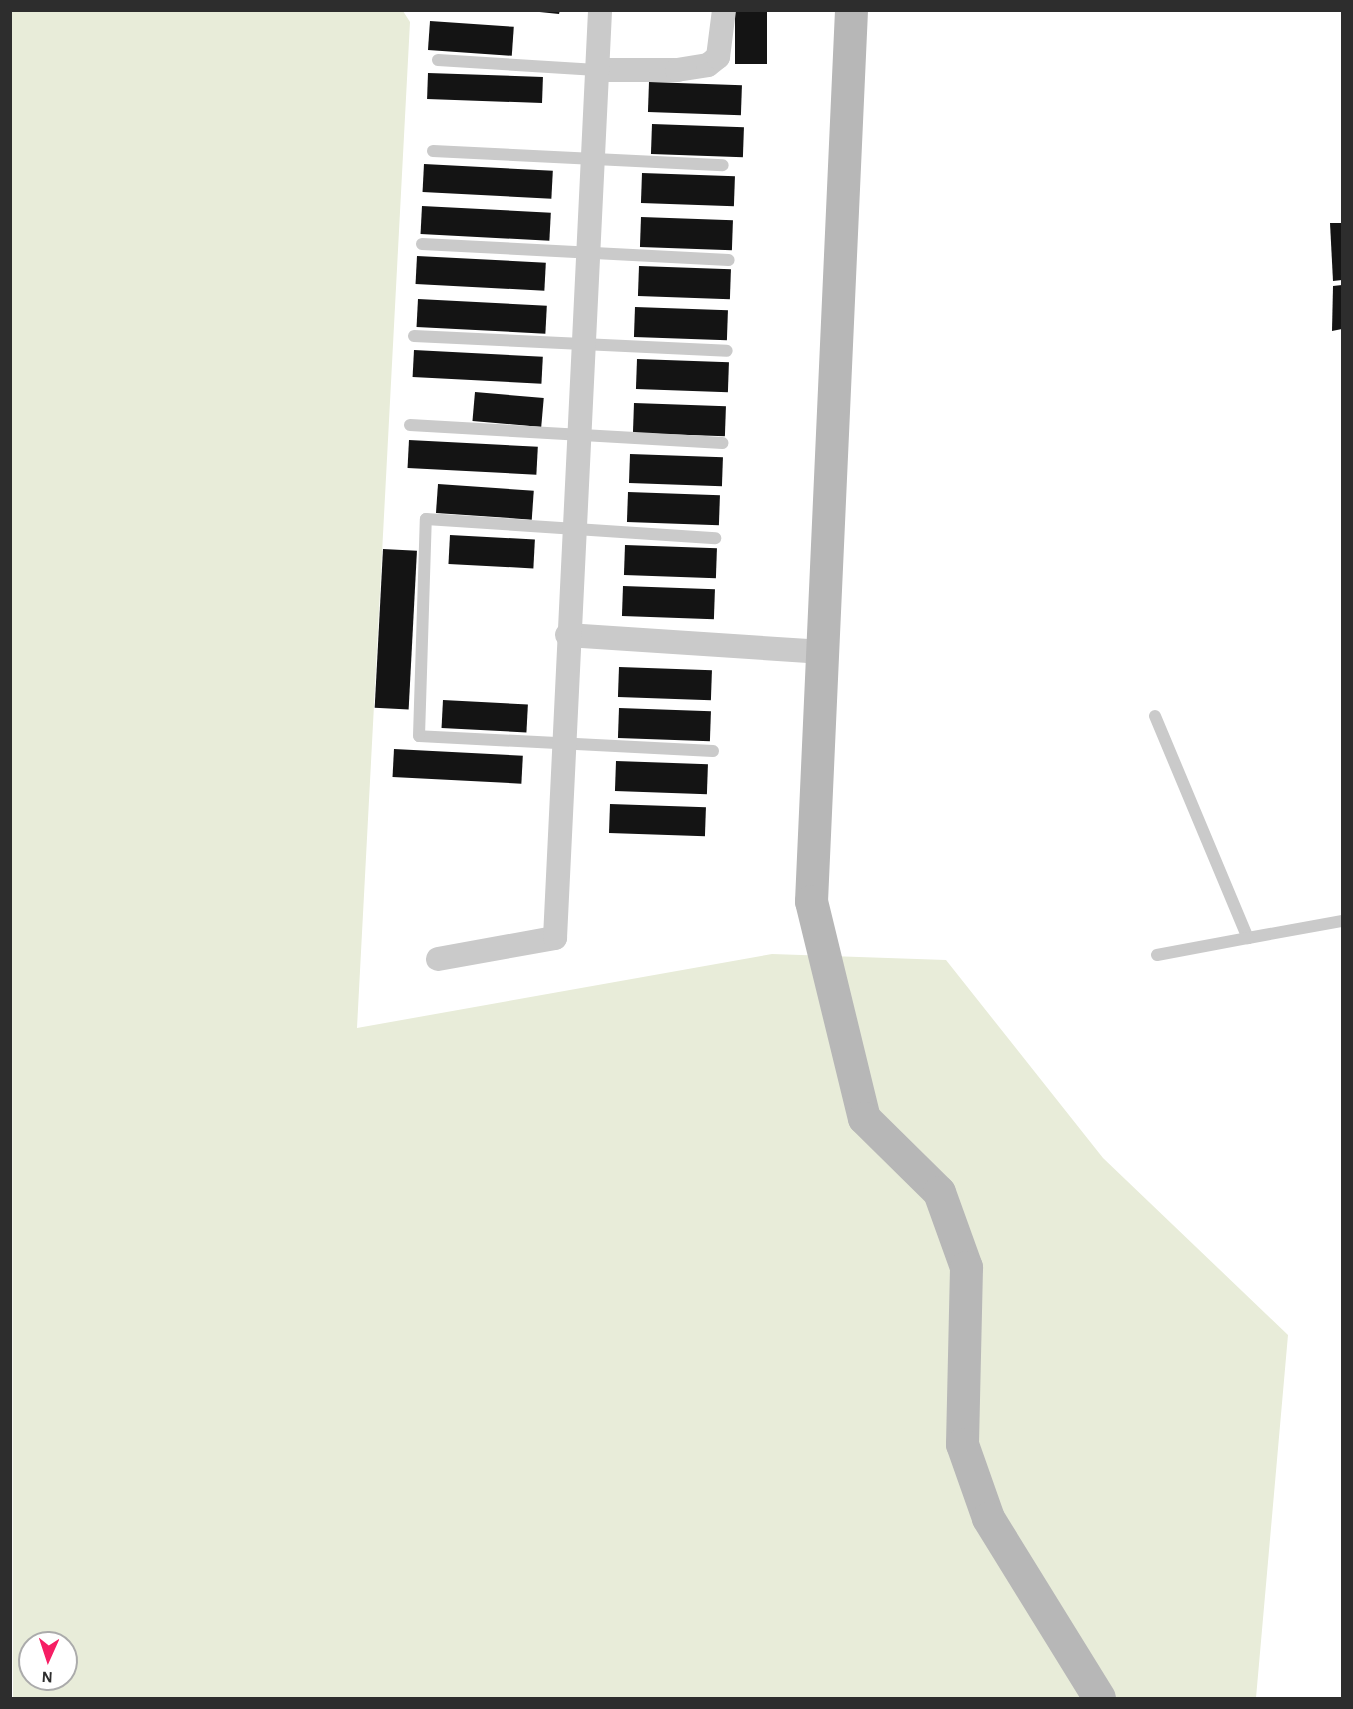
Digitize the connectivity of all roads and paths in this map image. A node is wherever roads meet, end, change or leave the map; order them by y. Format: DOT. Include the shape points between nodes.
graph roads {
  1 [pos="600,10"];
  2 [pos="724,10"];
  3 [pos="851,10"];
  4 [pos="438,60"];
  5 [pos="597,70"];
  6 [pos="433,151"];
  7 [pos="592,160"];
  8 [pos="723,165"];
  9 [pos="422,244"];
  10 [pos="587,251"];
  11 [pos="729,260"];
  12 [pos="414,336"];
  13 [pos="582,343"];
  14 [pos="727,351"];
  15 [pos="410,425"];
  16 [pos="578,435"];
  17 [pos="722,443"];
  18 [pos="573,528"];
  19 [pos="715,538"];
  20 [pos="567,635"];
  21 [pos="823,652"];
  22 [pos="1155,716"];
  23 [pos="563,744"];
  24 [pos="713,751"];
  25 [pos="1342,921"];
  26 [pos="1248,938"];
  27 [pos="1157,955"];
  28 [pos="438,959"];
  29 [pos="1099,1698"];
  1 -- 5 [label="street"];
  2 -- 5 [label="street" via="718,57 708,64 677,70"];
  3 -- 21 [label="street"];
  4 -- 5 [label="lane"];
  5 -- 7 [label="street"];
  6 -- 7 [label="lane"];
  7 -- 8 [label="lane"];
  7 -- 10 [label="street"];
  9 -- 10 [label="lane"];
  10 -- 11 [label="lane"];
  10 -- 13 [label="street"];
  12 -- 13 [label="lane"];
  13 -- 14 [label="lane"];
  13 -- 16 [label="street"];
  15 -- 16 [label="lane"];
  16 -- 17 [label="lane"];
  16 -- 18 [label="street"];
  18 -- 19 [label="lane"];
  18 -- 20 [label="street"];
  18 -- 23 [label="lane" via="426,519 419,736"];
  20 -- 21 [label="street"];
  20 -- 23 [label="street"];
  21 -- 29 [label="street" via="811,901 864,1118 939,1192 966,1267 962,1444 988,1518"];
  22 -- 26 [label="lane"];
  23 -- 24 [label="lane"];
  23 -- 28 [label="street" via="555,938"];
  25 -- 26 [label="lane"];
  26 -- 27 [label="lane"];
}
